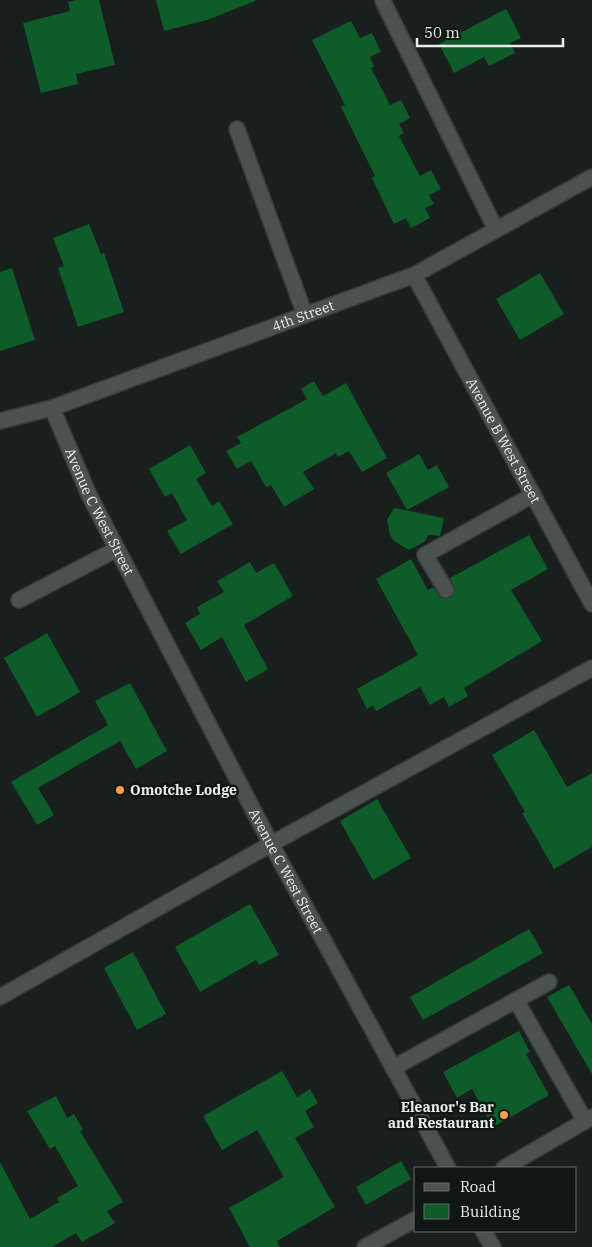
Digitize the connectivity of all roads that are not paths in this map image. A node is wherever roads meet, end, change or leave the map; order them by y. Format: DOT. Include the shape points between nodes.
graph roads {
  1 [pos="383,1"];
  2 [pos="237,128"];
  3 [pos="592,177"];
  4 [pos="496,230"];
  5 [pos="414,276"];
  6 [pos="305,315"];
  7 [pos="52,408"];
  8 [pos="0,421"];
  9 [pos="533,495"];
  10 [pos="117,549"];
  11 [pos="446,590"];
  12 [pos="19,600"];
  13 [pos="592,604"];
  14 [pos="592,668"];
  15 [pos="270,844"];
  16 [pos="549,982"];
  17 [pos="0,997"];
  18 [pos="516,1000"];
  19 [pos="393,1068"];
  20 [pos="588,1119"];
  21 [pos="447,1167"];
  22 [pos="506,1167"];
  23 [pos="414,1220"];
  24 [pos="485,1232"];
  25 [pos="365,1247"];
  26 [pos="493,1247"];
  1 -- 4 [label="street"];
  2 -- 6 [label="street"];
  3 -- 4 [label="street, 4th Street"];
  4 -- 5 [label="street, 4th Street"];
  5 -- 6 [label="street, 4th Street"];
  5 -- 9 [label="street, Avenue B West Street"];
  6 -- 7 [label="street, 4th Street"];
  7 -- 8 [label="street, 4th Street"];
  7 -- 10 [label="street, Avenue C West Street" via="89,495"];
  9 -- 11 [label="street" via="425,555"];
  9 -- 13 [label="street, Avenue B West Street"];
  10 -- 12 [label="street"];
  10 -- 15 [label="street, Avenue C West Street"];
  14 -- 15 [label="street"];
  15 -- 17 [label="street"];
  15 -- 19 [label="street, Avenue C West Street"];
  16 -- 18 [label="street"];
  18 -- 19 [label="street"];
  18 -- 20 [label="street"];
  19 -- 21 [label="street, Avenue C West Street"];
  20 -- 22 [label="street"];
  23 -- 25 [label="street"];
  24 -- 26 [label="street"];
}
